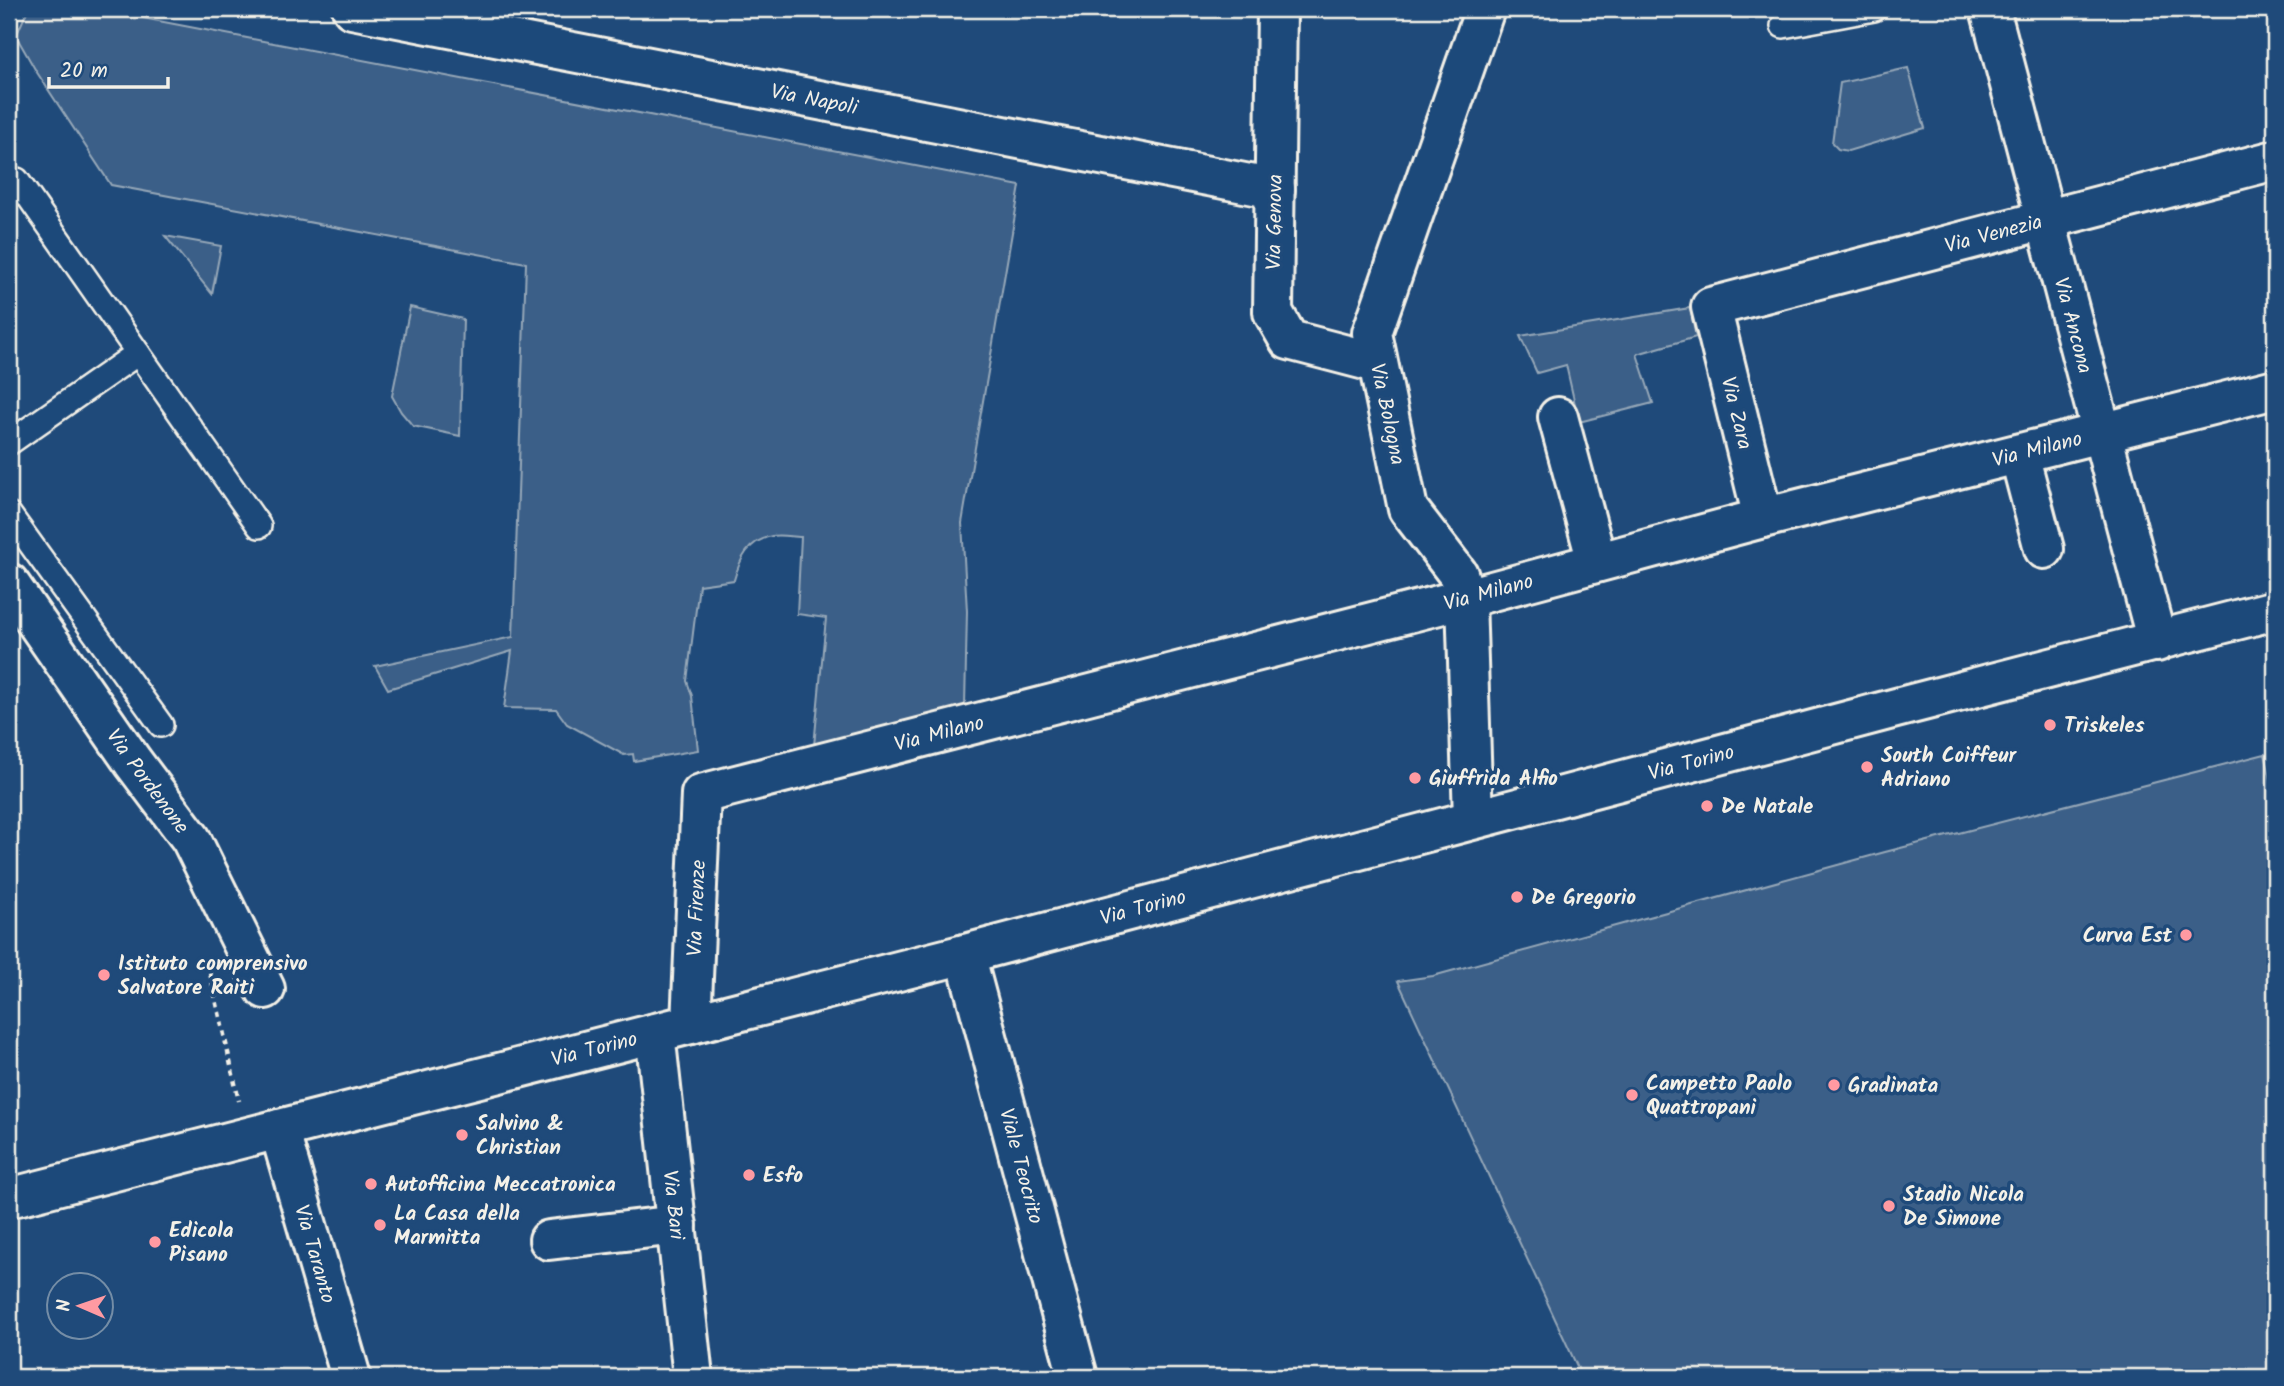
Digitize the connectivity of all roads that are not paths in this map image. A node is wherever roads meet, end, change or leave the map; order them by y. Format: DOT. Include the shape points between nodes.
graph roads {
  1 [pos="352,9"];
  2 [pos="1277,9"];
  3 [pos="1485,9"];
  4 [pos="1874,9"];
  5 [pos="1990,9"];
  6 [pos="1783,26"];
  7 [pos="2275,160"];
  8 [pos="17,180"];
  9 [pos="1275,189"];
  10 [pos="2046,220"];
  11 [pos="1711,307"];
  12 [pos="138,353"];
  13 [pos="1377,363"];
  14 [pos="2275,389"];
  15 [pos="1558,417"];
  16 [pos="2102,434"];
  17 [pos="9,443"];
  18 [pos="2019,454"];
  19 [pos="9,514"];
  20 [pos="1763,518"];
  21 [pos="259,526"];
  22 [pos="2044,549"];
  23 [pos="1597,562"];
  24 [pos="9,583"];
  25 [pos="1466,598"];
  26 [pos="2275,610"];
  27 [pos="2157,642"];
  28 [pos="161,725"];
  29 [pos="701,794"];
  30 [pos="1473,819"];
  31 [pos="965,954"];
  32 [pos="265,989"];
  33 [pos="673,1029"];
  34 [pos="279,1129"];
  35 [pos="9,1198"];
  36 [pos="677,1225"];
  37 [pos="549,1240"];
  38 [pos="351,1377"];
  39 [pos="693,1377"];
  40 [pos="1078,1377"];
  1 -- 9 [label="street, Via Napoli"];
  2 -- 9 [label="street, Via Genova"];
  3 -- 13 [label="street, Via Bologna" via="1372,333"];
  4 -- 6 [label="lane"];
  5 -- 10 [label="street, Via Ancona"];
  7 -- 10 [label="street, Via Venezia"];
  8 -- 12 [label="lane"];
  9 -- 13 [label="street, Via Genova" via="1273,312 1289,340"];
  10 -- 11 [label="street, Via Venezia"];
  10 -- 16 [label="street, Via Ancona"];
  11 -- 20 [label="street, Via Zara"];
  12 -- 17 [label="lane"];
  12 -- 21 [label="lane"];
  13 -- 25 [label="street, Via Bologna" via="1408,509 1458,573"];
  14 -- 16 [label="street, Via Milano"];
  15 -- 23 [label="street"];
  16 -- 18 [label="street, Via Milano"];
  16 -- 27 [label="street, Via Ancona"];
  18 -- 20 [label="street, Via Milano"];
  18 -- 22 [label="street"];
  19 -- 28 [label="lane"];
  20 -- 23 [label="street, Via Milano"];
  23 -- 25 [label="street, Via Milano"];
  24 -- 32 [label="street, Via Pordenone" via="191,839"];
  25 -- 29 [label="street, Via Milano"];
  25 -- 30 [label="street, Via Bologna"];
  26 -- 27 [label="street, Via Torino"];
  27 -- 30 [label="street, Via Torino"];
  29 -- 33 [label="street, Via Firenze"];
  30 -- 31 [label="street, Via Torino"];
  31 -- 33 [label="street, Via Torino"];
  31 -- 40 [label="street, Viale Teocrito"];
  33 -- 34 [label="street, Via Torino"];
  33 -- 36 [label="street, Via Bari"];
  34 -- 35 [label="street, Via Torino"];
  34 -- 38 [label="street, Via Taranto"];
  36 -- 37 [label="street"];
  36 -- 39 [label="street, Via Bari"];
}
